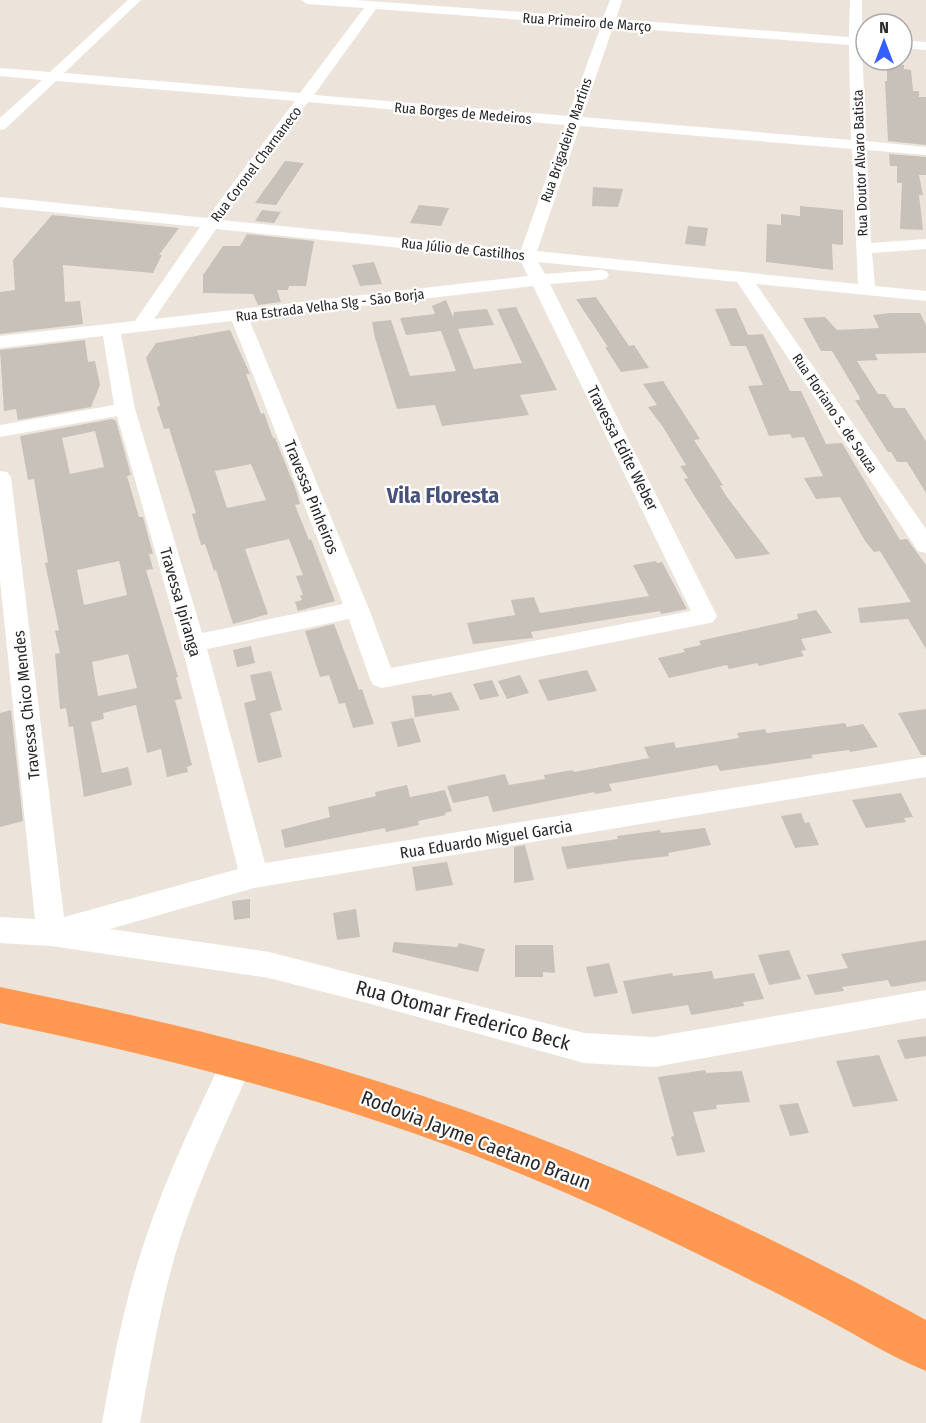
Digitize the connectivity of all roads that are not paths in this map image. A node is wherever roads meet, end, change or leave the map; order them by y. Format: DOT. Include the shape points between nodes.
graph roads {
  1 [pos="135,0"];
  2 [pos="308,0"];
  3 [pos="616,0"];
  4 [pos="373,5"];
  5 [pos="606,23"];
  6 [pos="854,41"];
  7 [pos="0,72"];
  8 [pos="860,72"];
  9 [pos="54,77"];
  10 [pos="305,99"];
  11 [pos="572,122"];
  12 [pos="0,126"];
  13 [pos="860,145"];
  14 [pos="926,151"];
  15 [pos="0,202"];
  16 [pos="211,224"];
  17 [pos="926,244"];
  18 [pos="862,249"];
  19 [pos="527,256"];
  20 [pos="660,271"];
  21 [pos="744,279"];
  22 [pos="539,280"];
  23 [pos="867,291"];
  24 [pos="926,296"];
  25 [pos="239,316"];
  26 [pos="141,325"];
  27 [pos="111,329"];
  28 [pos="0,342"];
  29 [pos="125,409"];
  30 [pos="0,431"];
  31 [pos="0,477"];
  32 [pos="926,546"];
  33 [pos="357,609"];
  34 [pos="193,643"];
  35 [pos="382,679"];
  36 [pos="926,767"];
  37 [pos="254,876"];
  38 [pos="0,930"];
  39 [pos="51,933"];
  40 [pos="926,1004"];
  41 [pos="0,1005"];
  42 [pos="238,1060"];
  43 [pos="926,1347"];
  44 [pos="121,1423"];
  1 -- 9 [label="street"];
  2 -- 4 [label="street, Rua Primeiro de Março"];
  3 -- 5 [label="street, Rua Brigadeiro Martins"];
  4 -- 5 [label="street, Rua Primeiro de Março"];
  4 -- 10 [label="street, Rua Coronel Charnaneco"];
  5 -- 6 [label="street, Rua Primeiro de Março"];
  5 -- 11 [label="street, Rua Brigadeiro Martins"];
  7 -- 9 [label="street, Rua Borges de Medeiros"];
  8 -- 13 [label="street, Rua Doutor Alvaro Batista"];
  9 -- 10 [label="street, Rua Borges de Medeiros"];
  9 -- 12 [label="street"];
  10 -- 11 [label="street, Rua Borges de Medeiros"];
  10 -- 16 [label="street, Rua Coronel Charnaneco"];
  11 -- 13 [label="street, Rua Borges de Medeiros"];
  11 -- 19 [label="street, Rua Brigadeiro Martins"];
  13 -- 14 [label="street, Rua Borges de Medeiros"];
  13 -- 18 [label="street, Rua Doutor Alvaro Batista"];
  15 -- 16 [label="street, Rua Júlio de Castilhos"];
  16 -- 19 [label="street, Rua Júlio de Castilhos"];
  16 -- 26 [label="street, Rua Coronel Charnaneco"];
  17 -- 18 [label="street"];
  18 -- 23 [label="street, Rua Doutor Alvaro Batista"];
  19 -- 20 [label="street, Rua Júlio de Castilhos"];
  19 -- 22 [label="street"];
  20 -- 21 [label="street, Rua Júlio de Castilhos"];
  20 -- 22 [label="street, Rua Estrada Velha Slg - São Borja"];
  21 -- 23 [label="street, Rua Júlio de Castilhos"];
  21 -- 32 [label="street, Rua Floriano S. de Souza"];
  22 -- 25 [label="street, Rua Estrada Velha Slg - São Borja"];
  22 -- 35 [label="street, Travessa Edite Weber" via="705,616"];
  23 -- 24 [label="street, Rua Júlio de Castilhos"];
  25 -- 26 [label="street, Rua Estrada Velha Slg - São Borja"];
  25 -- 33 [label="street, Travessa Pinheiros"];
  26 -- 27 [label="street, Rua Estrada Velha Slg - São Borja"];
  27 -- 28 [label="street, Rua Estrada Velha Slg - São Borja"];
  27 -- 29 [label="street, Travessa Ipiranga"];
  29 -- 30 [label="street"];
  29 -- 34 [label="street, Travessa Ipiranga"];
  31 -- 39 [label="street, Travessa Chico Mendes"];
  33 -- 34 [label="street"];
  33 -- 35 [label="street, Travessa Pinheiros"];
  34 -- 37 [label="street, Travessa Ipiranga"];
  36 -- 37 [label="street, Rua Eduardo Miguel Garcia"];
  37 -- 39 [label="street, Rua Eduardo Miguel Garcia"];
  38 -- 39 [label="street, Rua Otomar Frederico Beck"];
  39 -- 40 [label="street, Rua Otomar Frederico Beck" via="269,965 584,1048 654,1052"];
  41 -- 42 [label="highway, Rodovia Jayme Caetano Braun" via="96,1024"];
  42 -- 43 [label="highway, Rodovia Jayme Caetano Braun" via="374,1100 513,1150 692,1226 877,1318"];
  42 -- 44 [label="street" via="184,1180 161,1243"];
}
